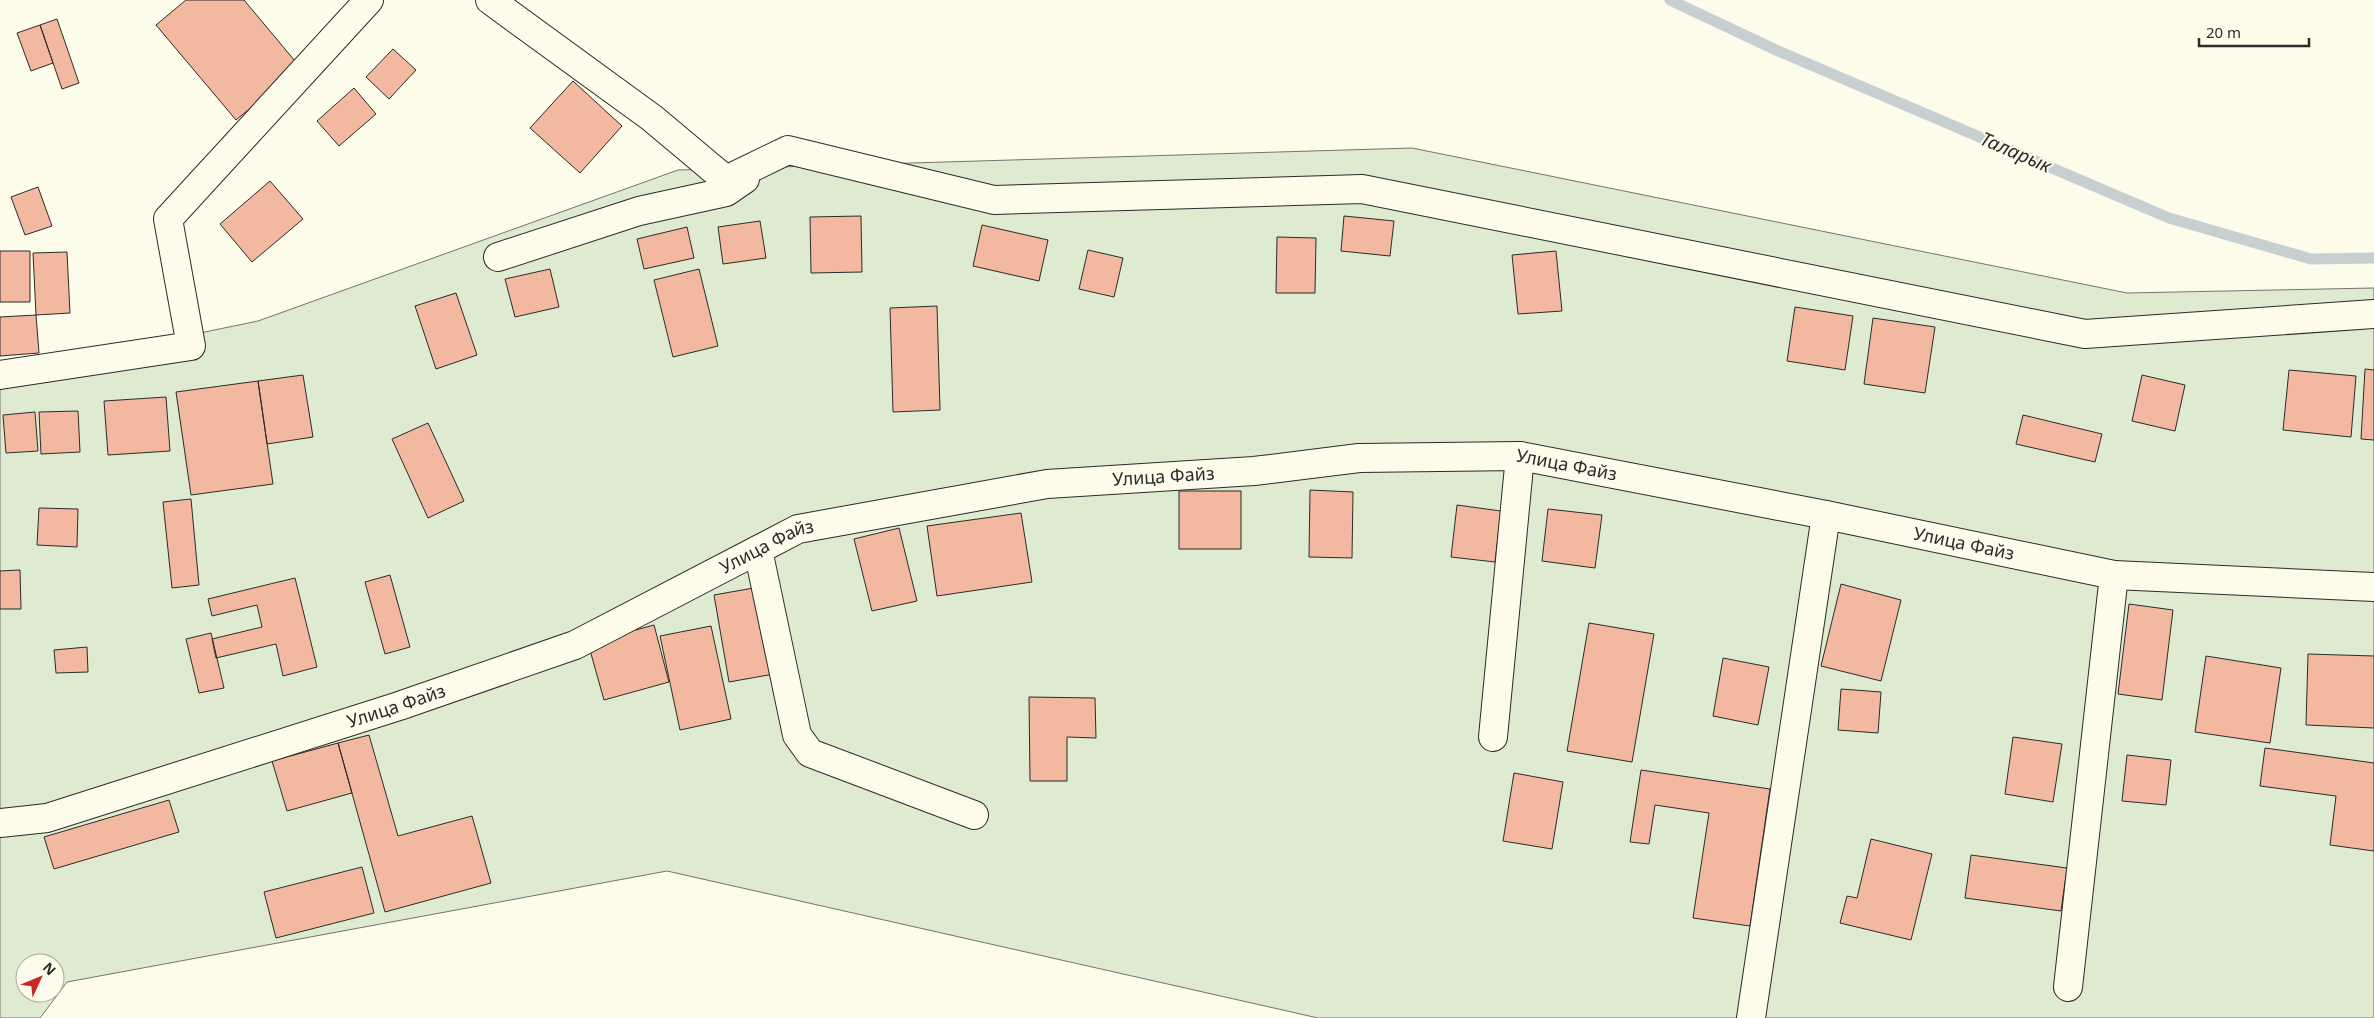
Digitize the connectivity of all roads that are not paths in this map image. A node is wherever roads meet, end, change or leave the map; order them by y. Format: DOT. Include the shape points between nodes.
graph roads {
  1 [pos="369,0"];
  2 [pos="490,0"];
  3 [pos="788,150"];
  4 [pos="498,257"];
  5 [pos="2374,314"];
  6 [pos="0,375"];
  7 [pos="1520,456"];
  8 [pos="1826,515"];
  9 [pos="758,550"];
  10 [pos="2114,575"];
  11 [pos="2374,587"];
  12 [pos="1493,737"];
  13 [pos="974,815"];
  14 [pos="0,823"];
  15 [pos="2068,987"];
  16 [pos="1751,1018"];
  1 -- 6 [label="street" via="168,219 191,346"];
  2 -- 3 [label="street" via="652,118 726,180"];
  3 -- 4 [label="street" via="726,192 639,210"];
  3 -- 5 [label="street" via="994,200 1362,189 2085,334"];
  7 -- 8 [label="street, Улица Файз"];
  7 -- 9 [label="street, Улица Файз" via="1359,458 1254,471 1047,484 798,529"];
  7 -- 12 [label="street"];
  8 -- 10 [label="street, Улица Файз"];
  8 -- 16 [label="street"];
  9 -- 13 [label="street" via="797,735 810,753"];
  9 -- 14 [label="street, Улица Файз" via="575,645 400,706 47,818"];
  10 -- 11 [label="street, Улица Файз"];
  10 -- 15 [label="street"];
}
